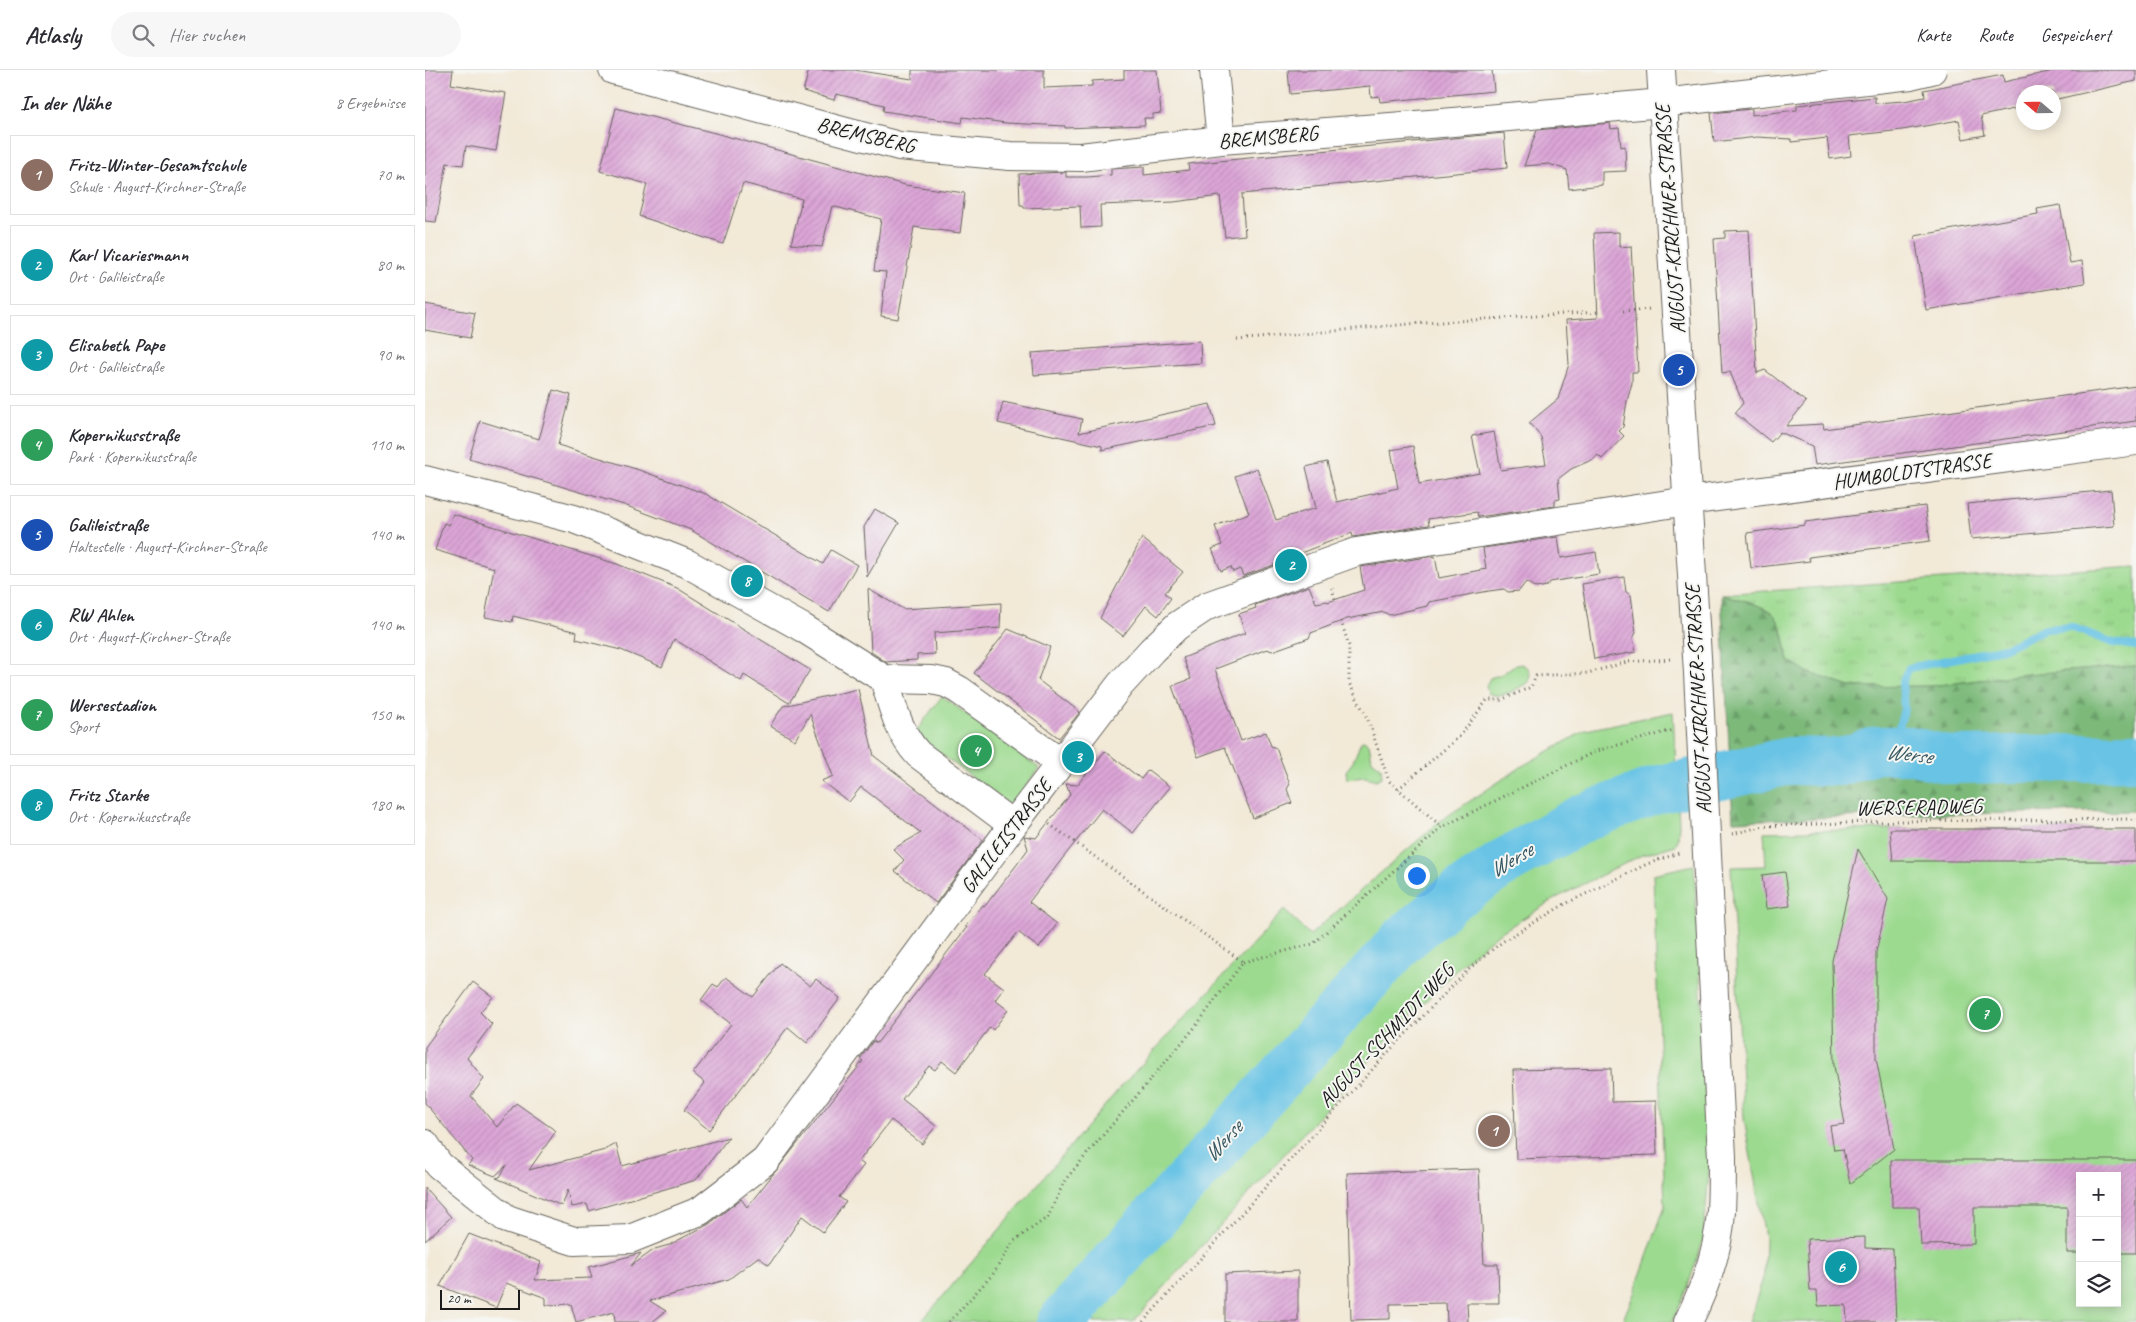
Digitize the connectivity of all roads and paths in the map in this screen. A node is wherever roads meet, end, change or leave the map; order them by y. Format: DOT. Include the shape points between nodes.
graph roads {
  1 [pos="613,70"];
  2 [pos="1215,70"];
  3 [pos="1661,70"];
  4 [pos="1932,70"];
  5 [pos="1663,103"];
  6 [pos="1221,140"];
  7 [pos="1598,312"];
  8 [pos="1237,340"];
  9 [pos="2136,441"];
  10 [pos="425,480"];
  11 [pos="1688,501"];
  12 [pos="1341,621"];
  13 [pos="1697,658"];
  14 [pos="884,679"];
  15 [pos="1700,730"];
  16 [pos="1061,763"];
  17 [pos="1398,789"];
  18 [pos="1020,816"];
  19 [pos="2136,819"];
  20 [pos="1442,827"];
  21 [pos="1705,831"];
  22 [pos="1243,962"];
  23 [pos="425,1144"];
  24 [pos="949,1322"];
  25 [pos="1143,1322"];
  26 [pos="1688,1322"];
  1 -- 6 [label="street, BREMSBERG" via="899,146 1010,156 1081,156"];
  2 -- 6 [label="street"];
  3 -- 5 [label="street, AUGUST-KIRCHNER-STRASSE"];
  4 -- 5 [label="street, BREMSBERG"];
  5 -- 6 [label="street, BREMSBERG"];
  5 -- 11 [label="street, AUGUST-KIRCHNER-STRASSE"];
  7 -- 8 [label="path" via="1409,324"];
  9 -- 11 [label="street, HUMBOLDTSTRASSE"];
  10 -- 14 [label="street" via="573,519 688,564 803,628"];
  11 -- 13 [label="street, AUGUST-KIRCHNER-STRASSE"];
  11 -- 16 [label="street, GALILEISTRASSE" via="1357,552 1207,606 1177,626 1151,650"];
  12 -- 17 [label="path" via="1349,646 1349,683 1368,720 1389,781"];
  13 -- 15 [label="street, AUGUST-KIRCHNER-STRASSE"];
  13 -- 17 [label="path" via="1627,662 1588,673 1537,676 1531,687 1501,700 1487,700 1460,736"];
  14 -- 16 [label="street" via="946,683"];
  14 -- 18 [label="street" via="899,726 918,754"];
  15 -- 20 [label="path" via="1596,751"];
  15 -- 21 [label="street, AUGUST-KIRCHNER-STRASSE"];
  16 -- 18 [label="street, GALILEISTRASSE"];
  17 -- 20 [label="path"];
  18 -- 22 [label="path"];
  18 -- 23 [label="street, GALILEISTRASSE" via="765,1161 700,1211 630,1240 574,1241 507,1219 439,1164"];
  19 -- 21 [label="path, WERSERADWEG" via="1899,821"];
  20 -- 22 [label="path" via="1313,944"];
  21 -- 25 [label="path, AUGUST-SCHMIDT-WEG" via="1565,904 1502,942 1470,968 1390,1050"];
  21 -- 26 [label="street, AUGUST-KIRCHNER-STRASSE" via="1722,1156 1721,1212 1717,1243 1707,1277"];
  22 -- 24 [label="path" via="1196,1026 1065,1180 1047,1217 1014,1240 993,1274"];
}
